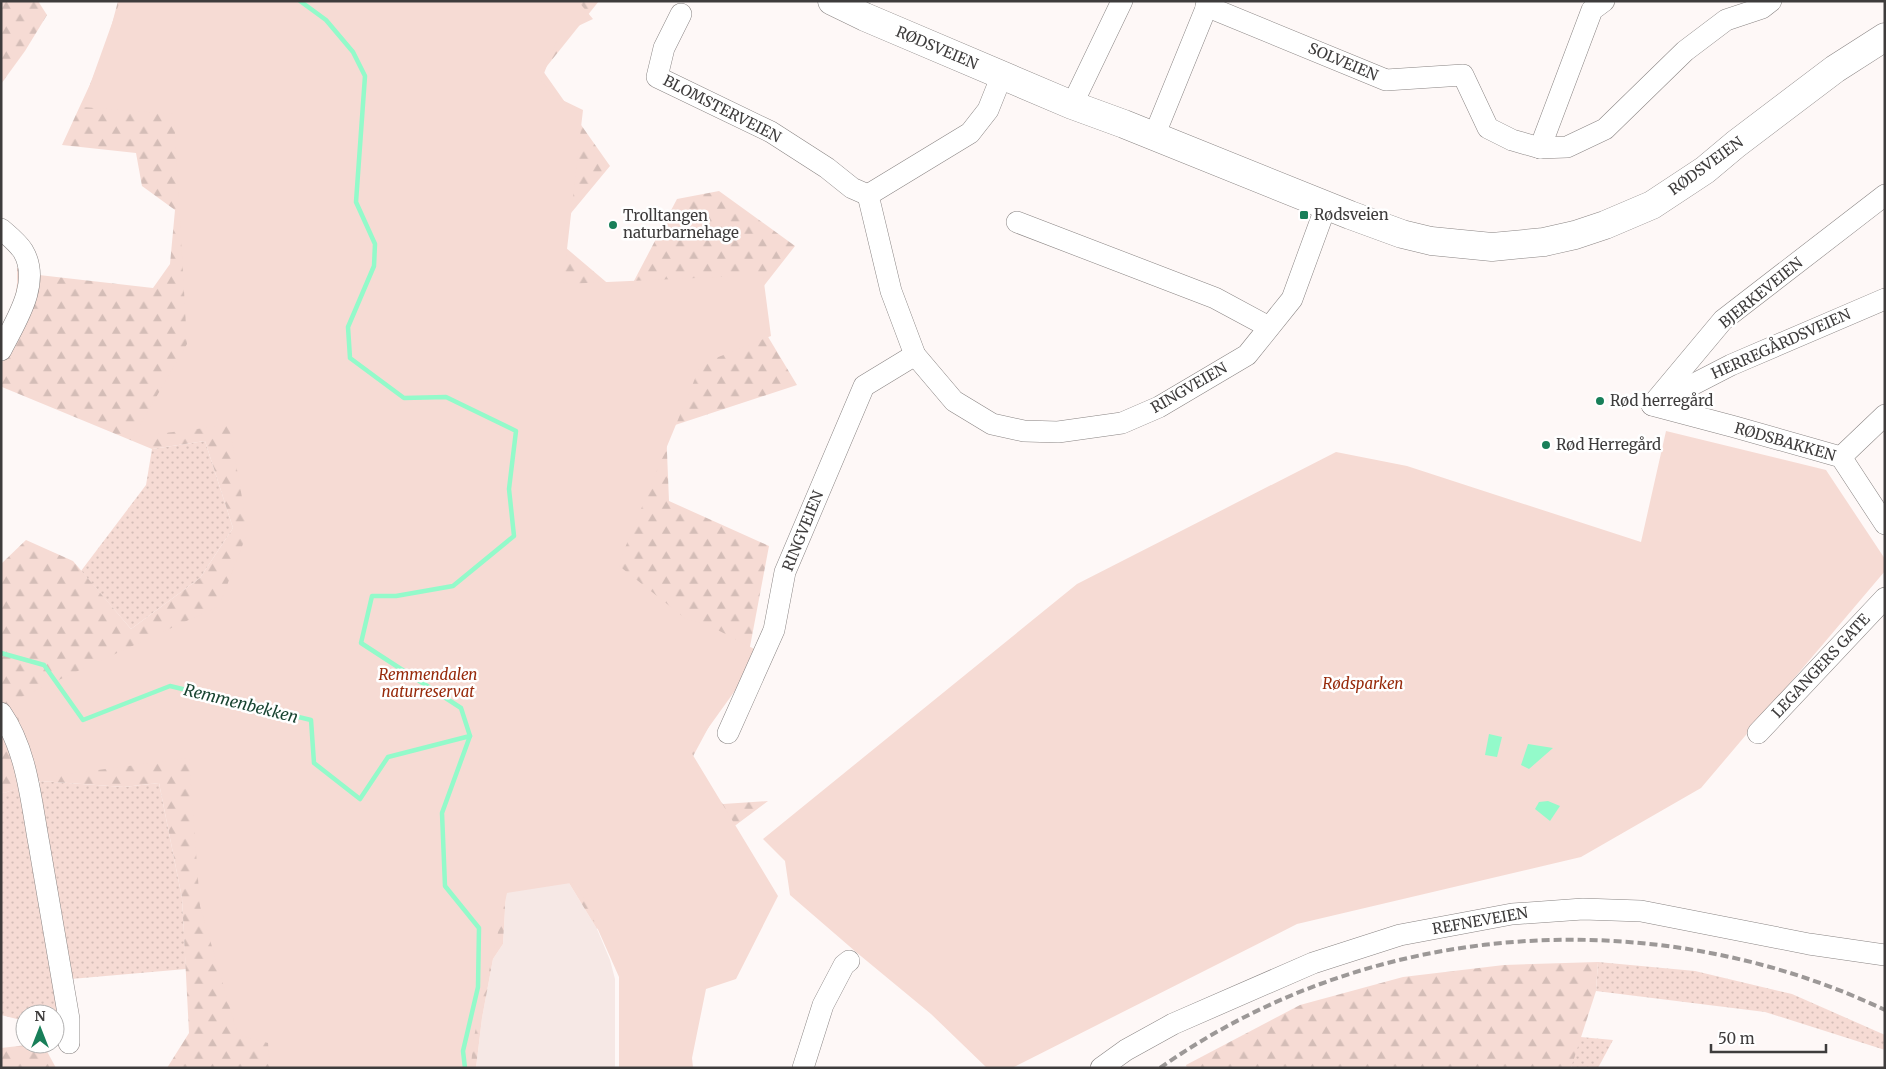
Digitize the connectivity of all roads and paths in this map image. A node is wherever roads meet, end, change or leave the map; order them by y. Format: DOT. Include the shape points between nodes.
graph roads {
  1 [pos="832,1"];
  2 [pos="1604,1"];
  3 [pos="1771,1"];
  4 [pos="1119,2"];
  5 [pos="1208,4"];
  6 [pos="681,14"];
  7 [pos="1885,37"];
  8 [pos="1002,75"];
  9 [pos="1072,105"];
  10 [pos="1154,136"];
  11 [pos="1540,148"];
  12 [pos="868,195"];
  13 [pos="1885,195"];
  14 [pos="1326,206"];
  15 [pos="1017,222"];
  16 [pos="1,229"];
  17 [pos="1885,299"];
  18 [pos="1269,327"];
  19 [pos="1,350"];
  20 [pos="915,355"];
  21 [pos="1652,405"];
  22 [pos="1885,415"];
  23 [pos="1841,457"];
  24 [pos="1885,524"];
  25 [pos="1885,598"];
  26 [pos="1,713"];
  27 [pos="728,733"];
  28 [pos="1758,733"];
  29 [pos="1885,955"];
  30 [pos="849,961"];
  31 [pos="69,1043"];
  32 [pos="803,1068"];
  33 [pos="1101,1068"];
  1 -- 8 [label="highway, RØDSVEIEN"];
  2 -- 11 [label="street" via="1592,10"];
  3 -- 11 [label="street" via="1762,8 1726,20 1685,51 1605,129 1567,147"];
  4 -- 9 [label="street"];
  5 -- 10 [label="street"];
  5 -- 11 [label="street, SOLVEIEN" via="1386,80 1463,76 1488,128 1512,140"];
  6 -- 12 [label="street, BLOMSTERVEIEN" via="664,48 657,77 771,132 852,188"];
  7 -- 14 [label="highway, RØDSVEIEN" via="1835,69 1705,170 1652,205 1575,235 1517,246 1431,241 1402,234"];
  8 -- 9 [label="highway, RØDSVEIEN"];
  8 -- 12 [label="street" via="988,110 970,133"];
  9 -- 10 [label="highway, RØDSVEIEN"];
  10 -- 14 [label="highway, RØDSVEIEN"];
  12 -- 20 [label="street, RINGVEIEN" via="891,291"];
  13 -- 21 [label="street, BJERKEVEIEN" via="1723,320"];
  14 -- 18 [label="street, RINGVEIEN" via="1292,299"];
  15 -- 18 [label="street" via="1209,295"];
  16 -- 19 [label="street" via="24,253 30,281 23,308"];
  17 -- 21 [label="street, HERREGÅRDSVEIEN" via="1731,365"];
  18 -- 20 [label="street, RINGVEIEN" via="1247,355 1159,407 1122,423 1058,432 1024,431 992,424 954,401"];
  20 -- 27 [label="street, RINGVEIEN" via="864,386 785,572 774,630"];
  21 -- 23 [label="street, RØDSBAKKEN"];
  22 -- 23 [label="street"];
  23 -- 24 [label="street, RØDSBAKKEN"];
  25 -- 28 [label="street, LEGANGERS GATE"];
  26 -- 31 [label="street" via="20,751 29,793 69,1020"];
  29 -- 33 [label="street, REFNEVEIEN" via="1809,944 1641,911 1583,909 1512,914 1400,935 1314,963 1172,1024"];
  30 -- 32 [label="street" via="823,1005"];
}
